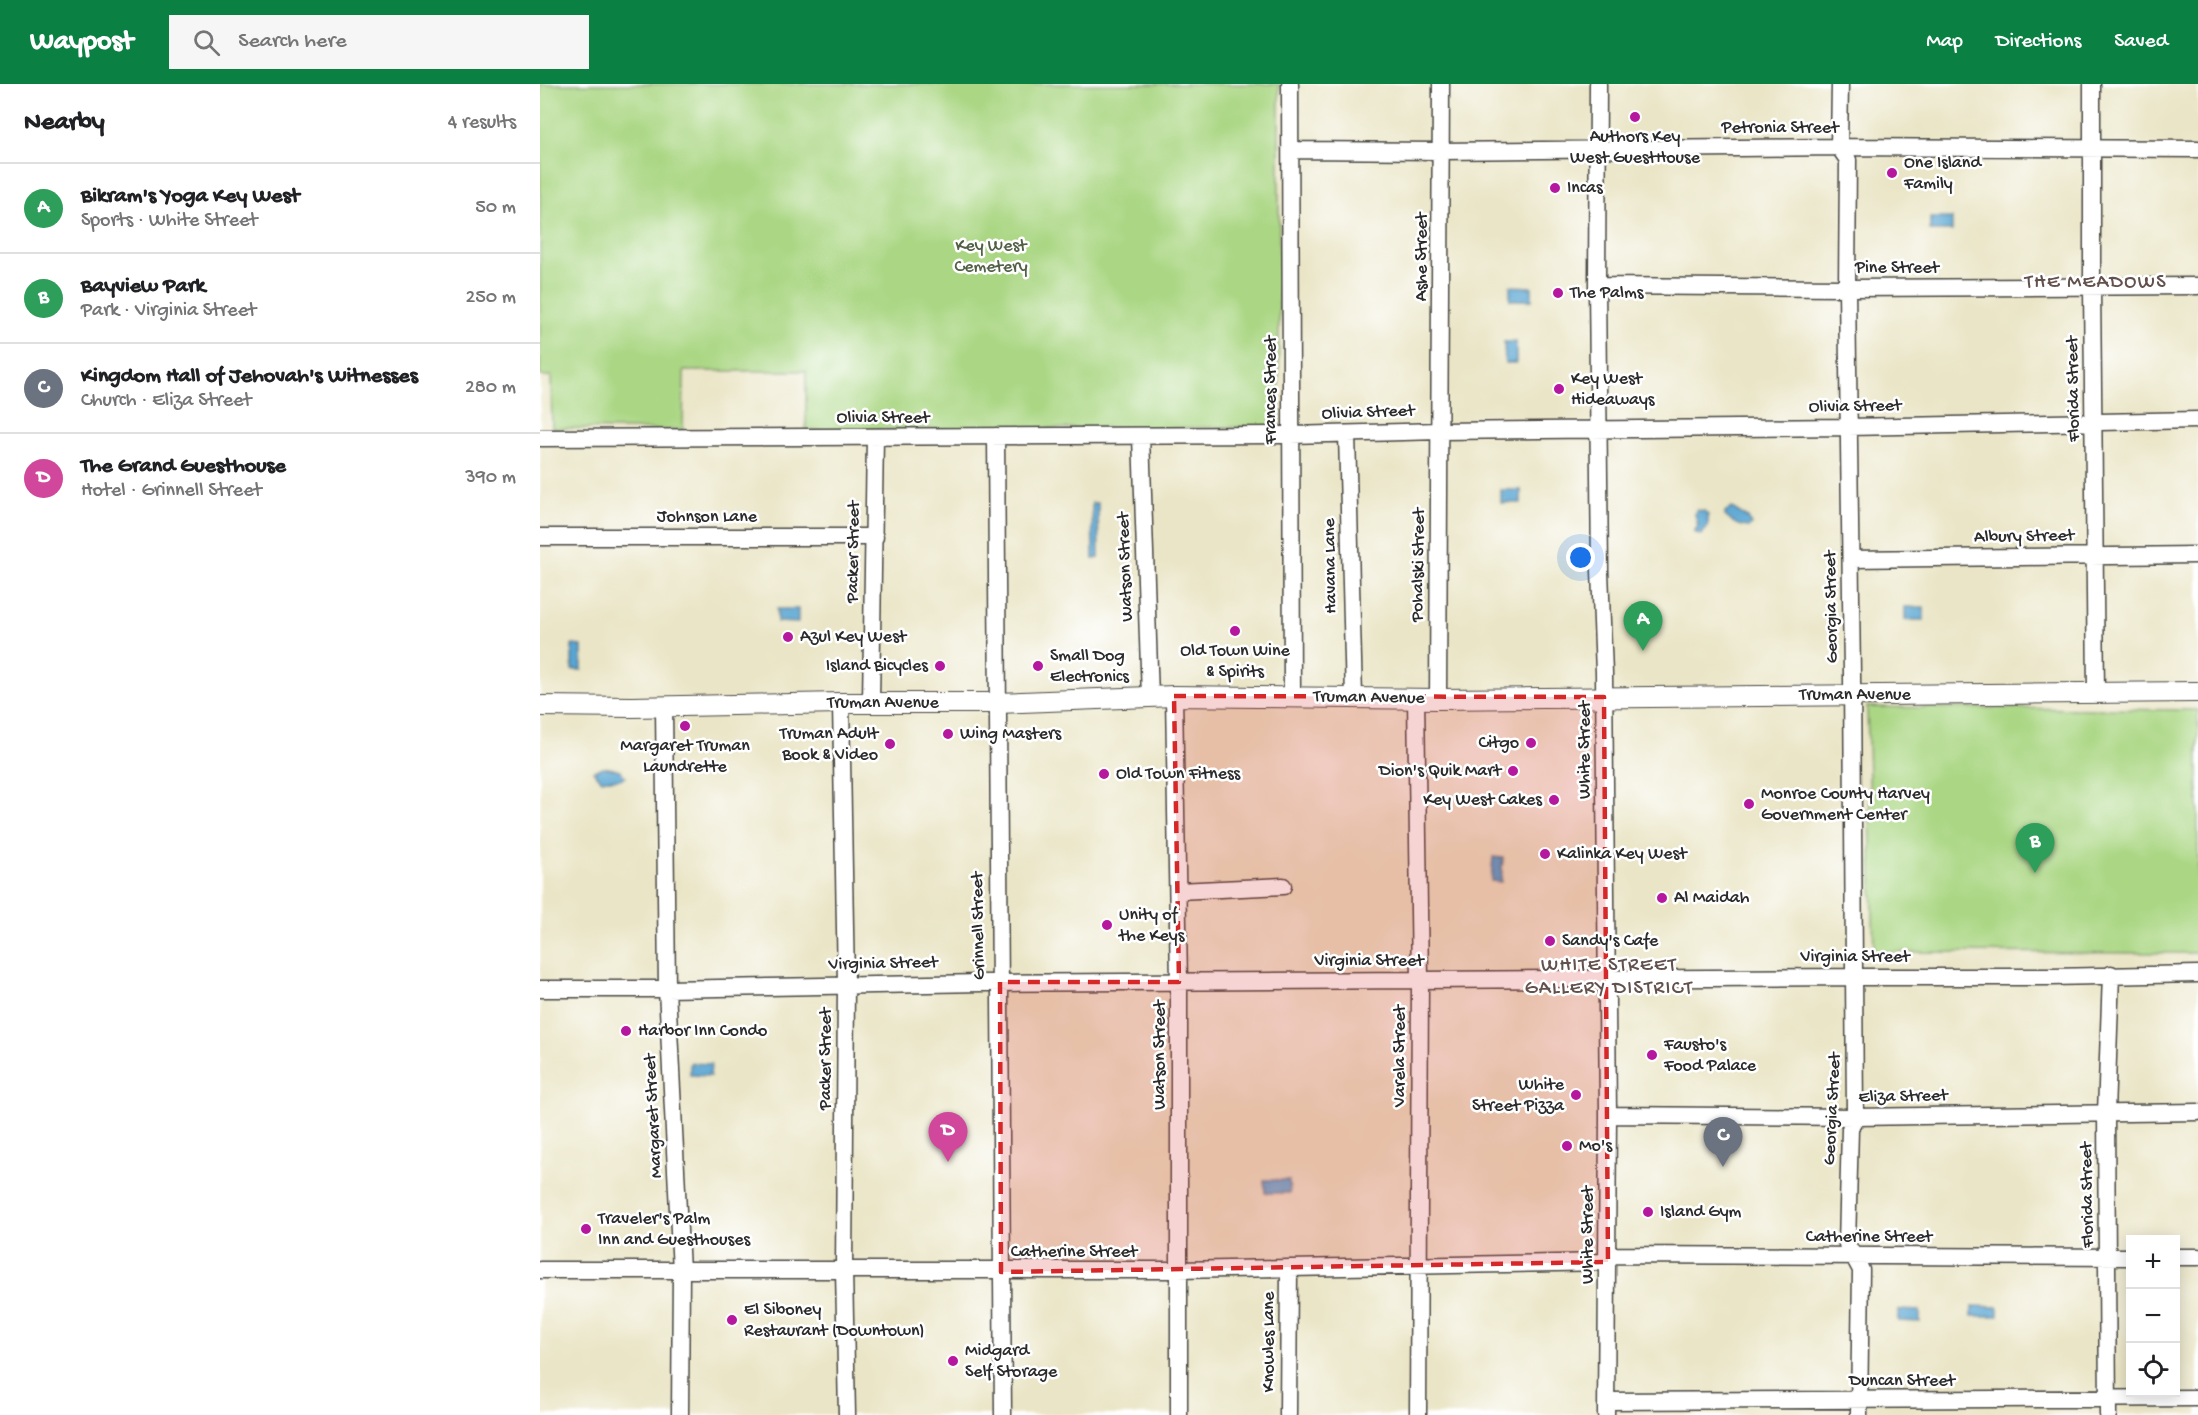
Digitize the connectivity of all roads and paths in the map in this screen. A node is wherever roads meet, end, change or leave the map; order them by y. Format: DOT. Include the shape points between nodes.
graph roads {
  1 [pos="1290,84"];
  2 [pos="1441,84"];
  3 [pos="1598,84"];
  4 [pos="1840,84"];
  5 [pos="2092,84"];
  6 [pos="1839,147"];
  7 [pos="2198,148"];
  8 [pos="2093,149"];
  9 [pos="1291,150"];
  10 [pos="1599,150"];
  11 [pos="1442,151"];
  12 [pos="1596,286"];
  13 [pos="2198,286"];
  14 [pos="2092,287"];
  15 [pos="1847,288"];
  16 [pos="2198,420"];
  17 [pos="2094,422"];
  18 [pos="1848,427"];
  19 [pos="1599,429"];
  20 [pos="1440,431"];
  21 [pos="1347,434"];
  22 [pos="1291,435"];
  23 [pos="996,436"];
  24 [pos="1141,436"];
  25 [pos="540,438"];
  26 [pos="875,438"];
  27 [pos="540,537"];
  28 [pos="875,537"];
  29 [pos="2198,555"];
  30 [pos="2095,556"];
  31 [pos="1851,559"];
  32 [pos="2198,692"];
  33 [pos="2096,693"];
  34 [pos="1852,695"];
  35 [pos="1174,696"];
  36 [pos="1150,697"];
  37 [pos="1292,697"];
  38 [pos="1354,697"];
  39 [pos="1604,697"];
  40 [pos="1416,698"];
  41 [pos="1438,699"];
  42 [pos="841,703"];
  43 [pos="871,703"];
  44 [pos="997,703"];
  45 [pos="540,706"];
  46 [pos="664,707"];
  47 [pos="1283,886"];
  48 [pos="1178,891"];
  49 [pos="2111,974"];
  50 [pos="2198,974"];
  51 [pos="1855,976"];
  52 [pos="1607,979"];
  53 [pos="1420,980"];
  54 [pos="999,982"];
  55 [pos="1179,982"];
  56 [pos="846,984"];
  57 [pos="540,989"];
  58 [pos="667,989"];
  59 [pos="2198,1112"];
  60 [pos="2106,1113"];
  61 [pos="1608,1115"];
  62 [pos="1855,1117"];
  63 [pos="1854,1257"];
  64 [pos="2108,1257"];
  65 [pos="2126,1257"];
  66 [pos="2180,1257"];
  67 [pos="2198,1257"];
  68 [pos="1608,1259"];
  69 [pos="1419,1266"];
  70 [pos="1289,1269"];
  71 [pos="540,1270"];
  72 [pos="844,1270"];
  73 [pos="1178,1270"];
  74 [pos="681,1271"];
  75 [pos="1001,1272"];
  76 [pos="2198,1398"];
  77 [pos="2108,1407"];
  78 [pos="1606,1408"];
  79 [pos="1859,1408"];
  80 [pos="680,1415"];
  81 [pos="847,1415"];
  82 [pos="1003,1415"];
  83 [pos="1179,1415"];
  84 [pos="1288,1415"];
  85 [pos="1418,1415"];
  1 -- 9 [label="street, Frances Street"];
  2 -- 11 [label="street, Ashe Street"];
  3 -- 10 [label="street, White Street"];
  4 -- 6 [label="street, Georgia Street"];
  5 -- 8 [label="street, Florida Street"];
  6 -- 8 [label="street, Petronia Street"];
  6 -- 10 [label="street, Petronia Street"];
  6 -- 15 [label="street, Georgia Street" via="1848,160"];
  7 -- 8 [label="street, Petronia Street"];
  8 -- 14 [label="street, Florida Street"];
  9 -- 11 [label="street, Petronia Street"];
  9 -- 22 [label="street, Frances Street"];
  10 -- 11 [label="street, Petronia Street"];
  10 -- 12 [label="street, White Street"];
  11 -- 20 [label="street, Ashe Street"];
  12 -- 15 [label="street, Pine Street"];
  12 -- 19 [label="street, White Street"];
  13 -- 14 [label="street, Pine Street"];
  14 -- 15 [label="street, Pine Street"];
  14 -- 17 [label="street, Florida Street"];
  15 -- 18 [label="street, Georgia Street"];
  16 -- 17 [label="street, Olivia Street"];
  17 -- 18 [label="street, Olivia Street"];
  17 -- 30 [label="street, Florida Street"];
  18 -- 19 [label="street, Olivia Street"];
  18 -- 31 [label="street, Georgia Street"];
  19 -- 20 [label="street, Olivia Street"];
  19 -- 39 [label="street, White Street"];
  20 -- 21 [label="street, Olivia Street"];
  20 -- 41 [label="street, Pohalski Street"];
  21 -- 22 [label="street, Olivia Street"];
  21 -- 38 [label="street, Havana Lane"];
  22 -- 24 [label="street, Olivia Street"];
  22 -- 37 [label="street, Frances Street"];
  23 -- 24 [label="street, Olivia Street"];
  23 -- 26 [label="street, Olivia Street"];
  23 -- 44 [label="street, Grinnell Street"];
  24 -- 36 [label="street, Watson Street"];
  25 -- 26 [label="street, Olivia Street"];
  26 -- 28 [label="street, Packer Street"];
  27 -- 28 [label="street, Johnson Lane"];
  28 -- 43 [label="street, Packer Street"];
  29 -- 30 [label="street, Albury Street"];
  30 -- 31 [label="street, Albury Street"];
  30 -- 33 [label="street, Florida Street"];
  31 -- 34 [label="street, Georgia Street"];
  32 -- 33 [label="main road, Truman Avenue"];
  33 -- 34 [label="main road, Truman Avenue"];
  34 -- 39 [label="main road, Truman Avenue"];
  34 -- 51 [label="street, Georgia Street"];
  35 -- 36 [label="main road, Truman Avenue"];
  35 -- 37 [label="main road, Truman Avenue"];
  35 -- 48 [label="street, Watson Street"];
  36 -- 44 [label="main road, Truman Avenue"];
  37 -- 38 [label="main road, Truman Avenue"];
  38 -- 40 [label="main road, Truman Avenue"];
  39 -- 41 [label="main road, Truman Avenue"];
  39 -- 52 [label="street, White Street"];
  40 -- 41 [label="main road, Truman Avenue"];
  40 -- 53 [label="street, Varela Street"];
  42 -- 43 [label="main road, Truman Avenue"];
  42 -- 46 [label="main road, Truman Avenue"];
  42 -- 56 [label="street, Packer Street"];
  43 -- 44 [label="main road, Truman Avenue"];
  44 -- 54 [label="street, Grinnell Street"];
  45 -- 46 [label="main road, Truman Avenue"];
  46 -- 58 [label="street, Margaret Street"];
  47 -- 48 [label="street"];
  48 -- 55 [label="street, Watson Street"];
  49 -- 50 [label="street, Virginia Street"];
  49 -- 51 [label="street, Virginia Street"];
  49 -- 60 [label="street, Florida Street"];
  51 -- 52 [label="street, Virginia Street"];
  51 -- 62 [label="street, Georgia Street"];
  52 -- 53 [label="street, Virginia Street"];
  52 -- 61 [label="street, White Street"];
  53 -- 55 [label="street, Virginia Street"];
  53 -- 69 [label="street, Varela Street"];
  54 -- 55 [label="street, Virginia Street"];
  54 -- 56 [label="street, Virginia Street"];
  54 -- 75 [label="street, Grinnell Street"];
  55 -- 73 [label="street, Watson Street"];
  56 -- 58 [label="street, Virginia Street"];
  56 -- 72 [label="street, Packer Street"];
  57 -- 58 [label="street, Virginia Street"];
  58 -- 74 [label="street, Margaret Street"];
  59 -- 60 [label="street, Eliza Street"];
  60 -- 62 [label="street, Eliza Street"];
  60 -- 64 [label="street, Florida Street"];
  61 -- 62 [label="street, Eliza Street"];
  61 -- 68 [label="street, White Street"];
  62 -- 63 [label="street, Georgia Street" via="1850,1129 1847,1244"];
  63 -- 64 [label="street, Catherine Street"];
  63 -- 68 [label="street, Catherine Street"];
  63 -- 79 [label="street, Georgia Street" via="1862,1270"];
  64 -- 65 [label="street, Catherine Street"];
  64 -- 77 [label="street, Florida Street"];
  66 -- 67 [label="street"];
  68 -- 69 [label="street, Catherine Street"];
  68 -- 78 [label="street, White Street"];
  69 -- 70 [label="street, Catherine Street"];
  69 -- 85 [label="street, Varela Street"];
  70 -- 73 [label="street, Catherine Street"];
  70 -- 84 [label="street, Knowles Lane"];
  71 -- 74 [label="street, Catherine Street"];
  72 -- 74 [label="street, Catherine Street"];
  72 -- 75 [label="street, Catherine Street"];
  72 -- 81 [label="street, Packer Street"];
  73 -- 75 [label="street, Catherine Street"];
  73 -- 83 [label="street, Watson Street"];
  74 -- 80 [label="street, Margaret Street"];
  75 -- 82 [label="street, Grinnell Street"];
  76 -- 77 [label="street, Duncan Street"];
  77 -- 79 [label="street, Duncan Street"];
  78 -- 79 [label="street, Duncan Street"];
}
